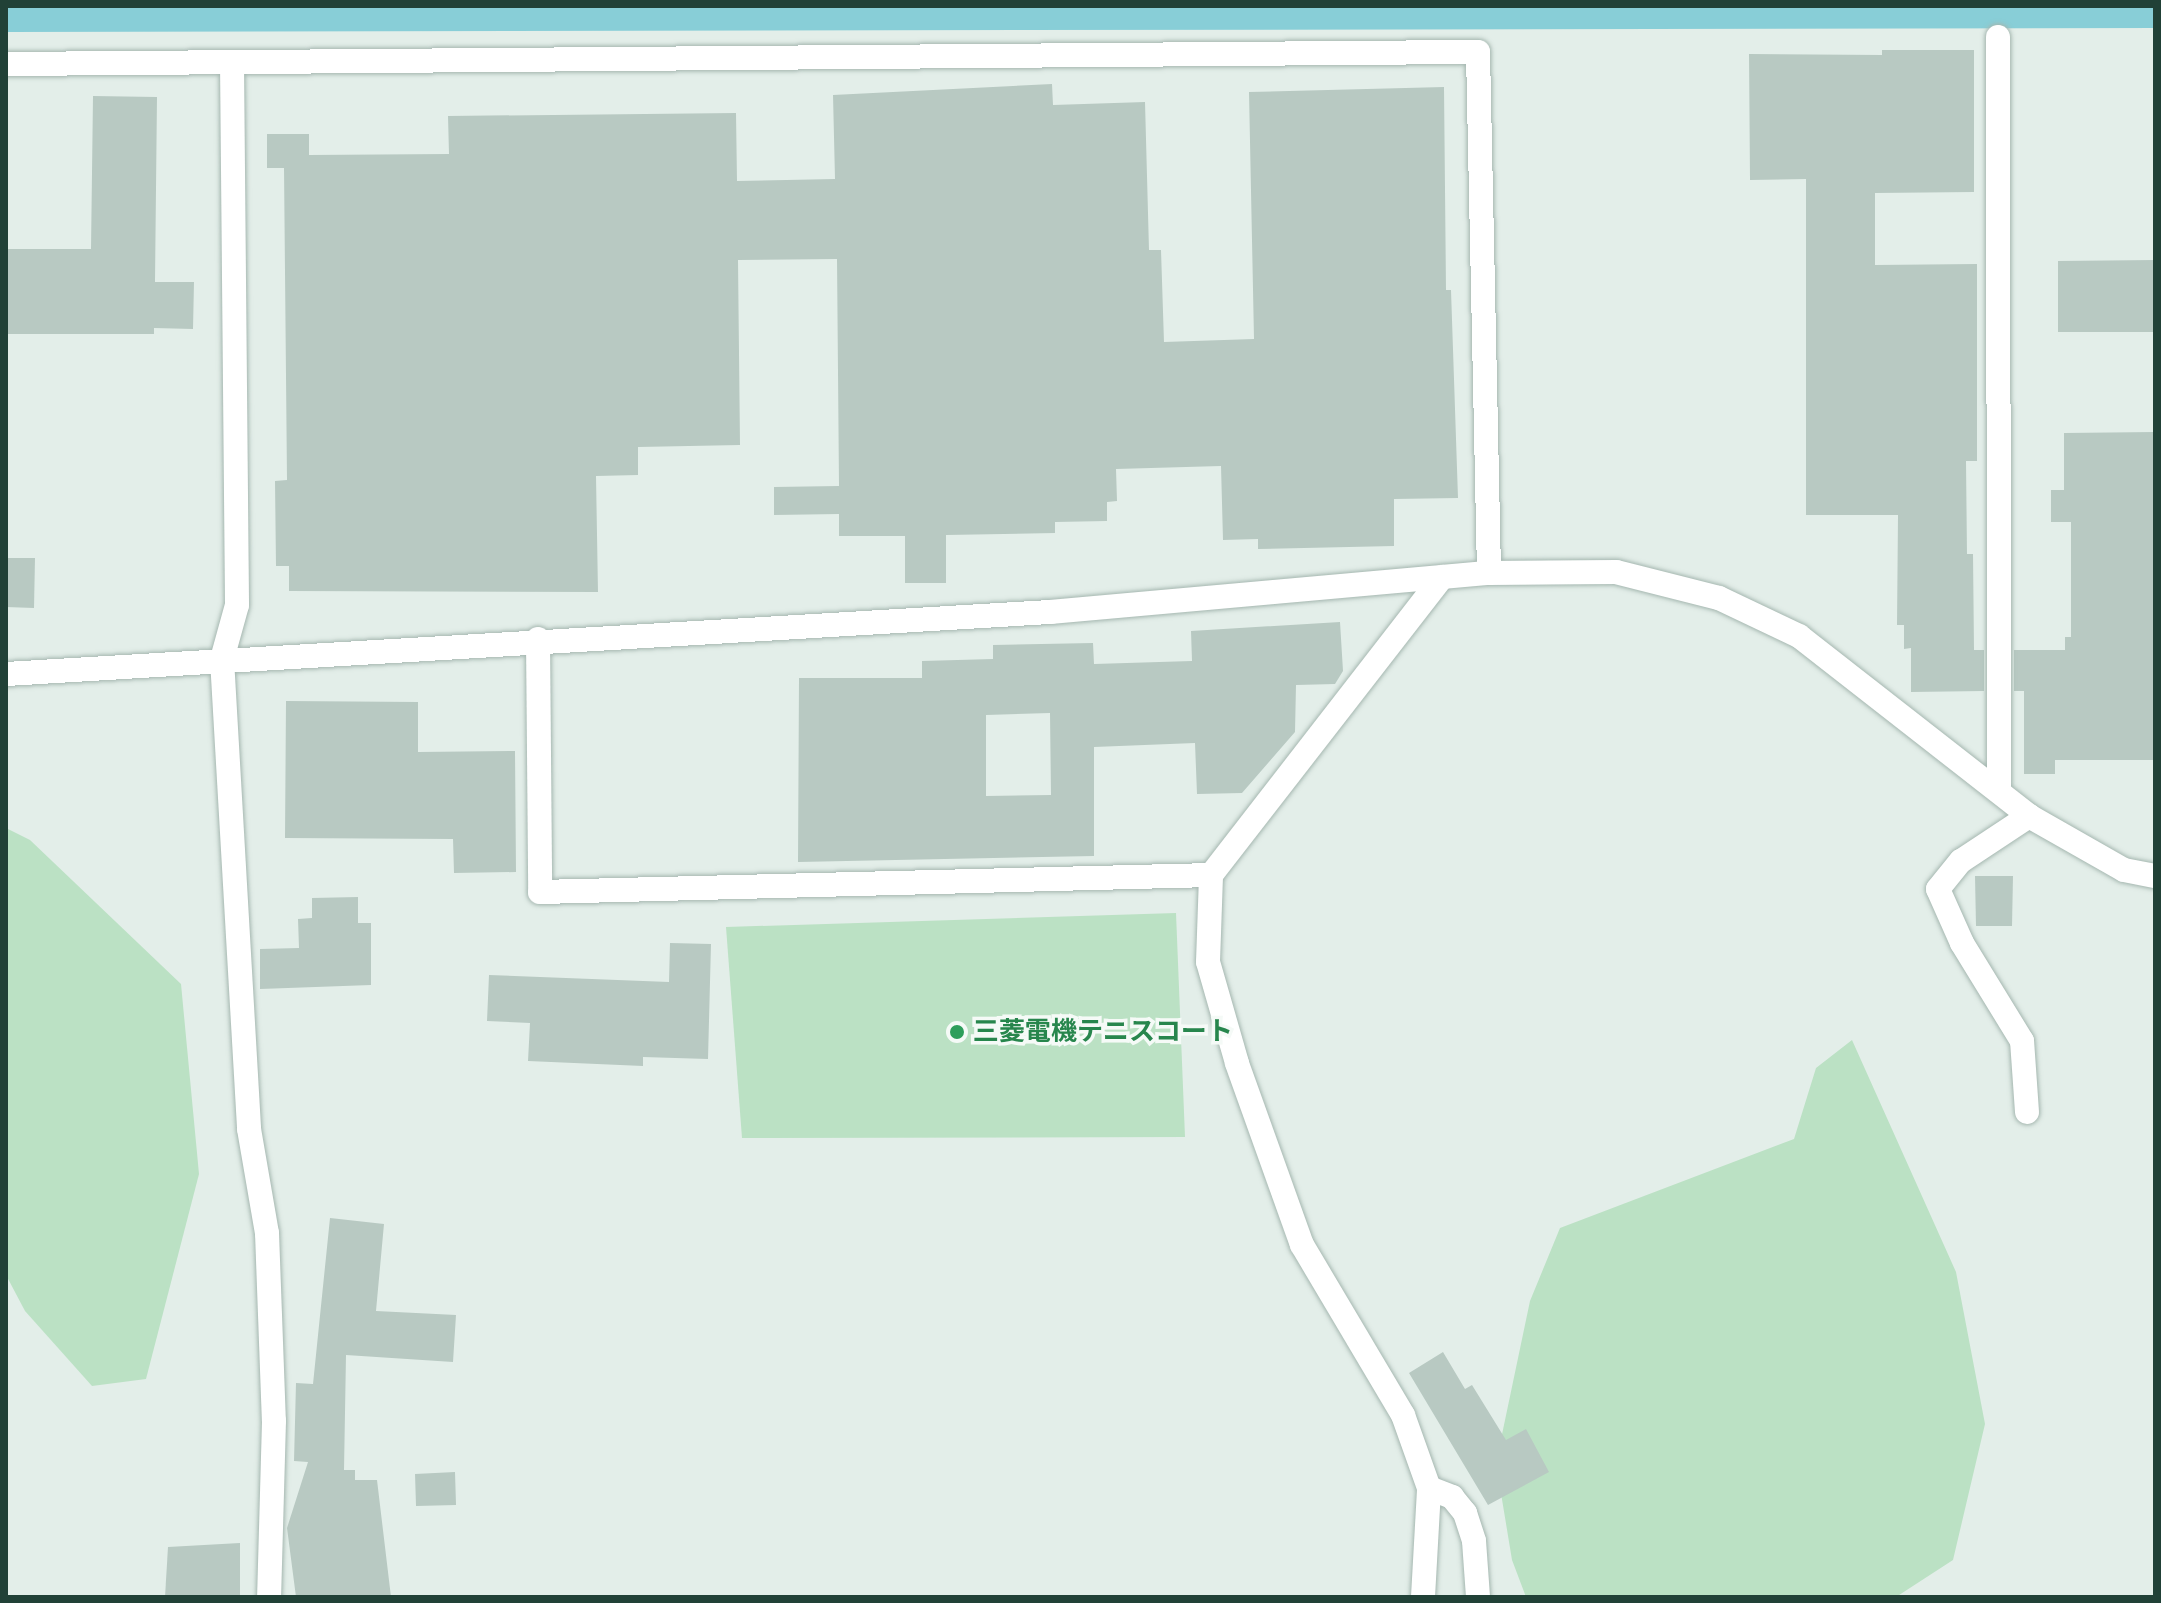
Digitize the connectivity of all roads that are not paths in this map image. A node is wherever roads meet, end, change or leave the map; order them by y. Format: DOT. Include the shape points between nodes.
graph roads {
  1 [pos="1998,37"];
  2 [pos="232,62"];
  3 [pos="6,64"];
  4 [pos="1489,573"];
  5 [pos="1442,577"];
  6 [pos="538,639"];
  7 [pos="222,659"];
  8 [pos="6,674"];
  9 [pos="1999,791"];
  10 [pos="2029,816"];
  11 [pos="1211,875"];
  12 [pos="2155,876"];
  13 [pos="2027,1112"];
  14 [pos="1429,1488"];
  15 [pos="269,1597"];
  16 [pos="1423,1597"];
  17 [pos="1478,1597"];
  1 -- 9 [label="street"];
  2 -- 3 [label="street"];
  2 -- 4 [label="street" via="1478,52"];
  2 -- 7 [label="street" via="237,605"];
  4 -- 5 [label="street"];
  4 -- 9 [label="street" via="1616,572 1719,598 1799,636"];
  5 -- 6 [label="street" via="1050,612"];
  5 -- 11 [label="street"];
  6 -- 7 [label="street"];
  6 -- 11 [label="street" via="540,892"];
  7 -- 8 [label="street"];
  7 -- 15 [label="street" via="249,1129 267,1233 274,1421"];
  9 -- 10 [label="street"];
  10 -- 12 [label="street" via="2124,870"];
  10 -- 13 [label="street" via="1961,861 1938,889 1962,943 2022,1041"];
  11 -- 14 [label="street" via="1208,962 1271,1162 1302,1245 1403,1415"];
  14 -- 16 [label="street"];
  14 -- 17 [label="street" via="1452,1497 1465,1513 1474,1541"];
}
